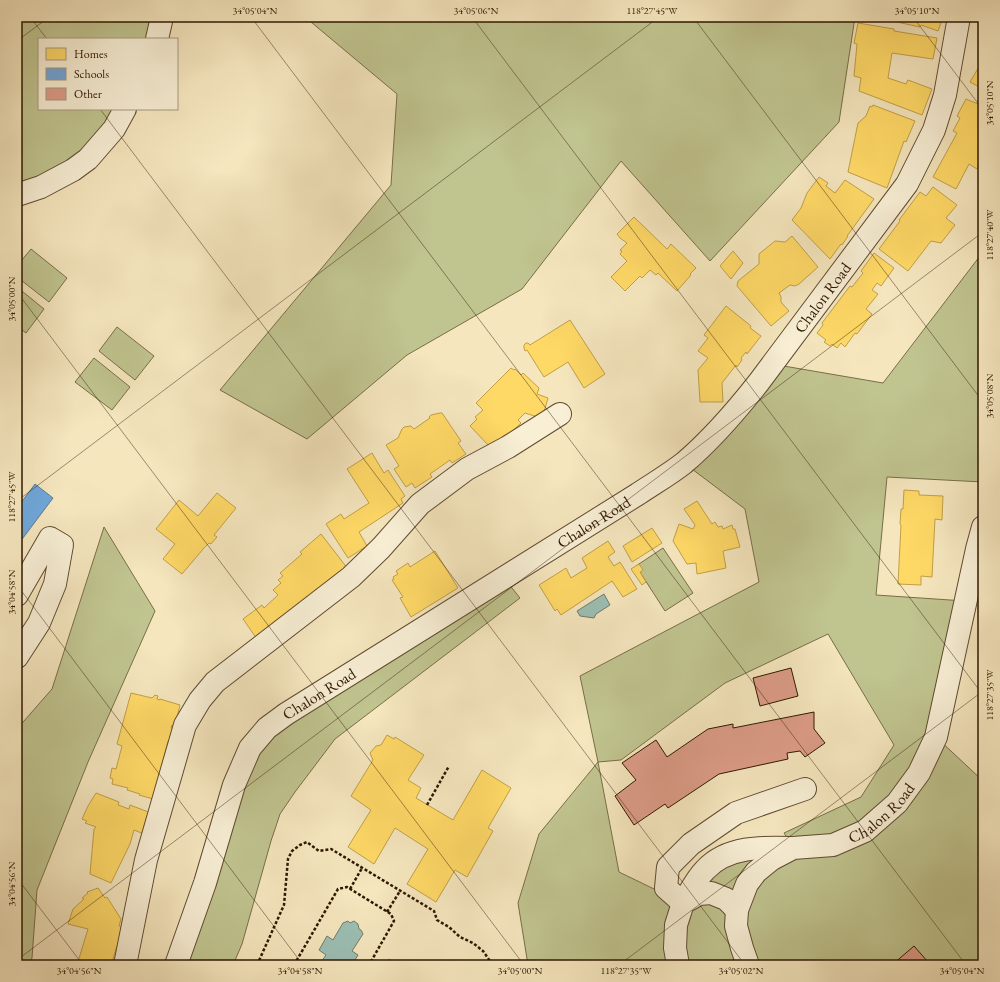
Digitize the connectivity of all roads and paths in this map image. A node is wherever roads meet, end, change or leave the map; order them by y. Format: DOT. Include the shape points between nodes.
graph roads {
  1 [pos="162,17"];
  2 [pos="959,17"];
  3 [pos="157,38"];
  4 [pos="124,110"];
  5 [pos="17,195"];
  6 [pos="560,414"];
  7 [pos="983,527"];
  8 [pos="19,592"];
  9 [pos="47,605"];
  10 [pos="17,657"];
  11 [pos="449,766"];
  12 [pos="805,789"];
  13 [pos="427,805"];
  14 [pos="793,848"];
  15 [pos="362,868"];
  16 [pos="350,889"];
  17 [pos="400,891"];
  18 [pos="683,904"];
  19 [pos="736,910"];
  20 [pos="387,912"];
  21 [pos="983,953"];
  22 [pos="490,961"];
  23 [pos="125,965"];
  24 [pos="176,965"];
  25 [pos="257,965"];
  26 [pos="294,965"];
  27 [pos="369,965"];
  28 [pos="678,965"];
  29 [pos="748,965"];
  30 [pos="978,965"];
  1 -- 3 [label="street"];
  2 -- 24 [label="street, Chalon Road" via="945,95 934,130 907,184 740,407 684,463 286,714 267,728 250,748 234,785 205,883"];
  4 -- 5 [label="street" via="114,129 88,159 41,187"];
  6 -- 23 [label="street" via="467,469 420,504 351,577 215,682 200,700 184,725 146,860"];
  7 -- 14 [label="street, Chalon Road" via="936,738 919,773 897,804 865,831 833,845"];
  8 -- 9 [label="street"];
  8 -- 9 [label="street" via="50,538 62,545 55,584"];
  9 -- 10 [label="street" via="39,623"];
  11 -- 13 [label="path"];
  12 -- 18 [label="street" via="736,813 691,844 668,867 666,888"];
  14 -- 18 [label="street" via="751,849 719,859 705,870"];
  14 -- 19 [label="street, Chalon Road" via="772,859 756,872 747,884"];
  15 -- 16 [label="path"];
  15 -- 17 [label="path"];
  15 -- 25 [label="path" via="331,849 319,851 307,842 292,852 288,859 284,905"];
  16 -- 20 [label="path"];
  16 -- 26 [label="path" via="338,889"];
  17 -- 20 [label="path"];
  17 -- 22 [label="path" via="434,911 437,920 473,943"];
  18 -- 19 [label="street" via="699,894 711,893 726,899"];
  18 -- 28 [label="street" via="676,925 674,948"];
  19 -- 29 [label="street" via="736,926"];
  20 -- 27 [label="path" via="394,921"];
  21 -- 30 [label="path"];
}
